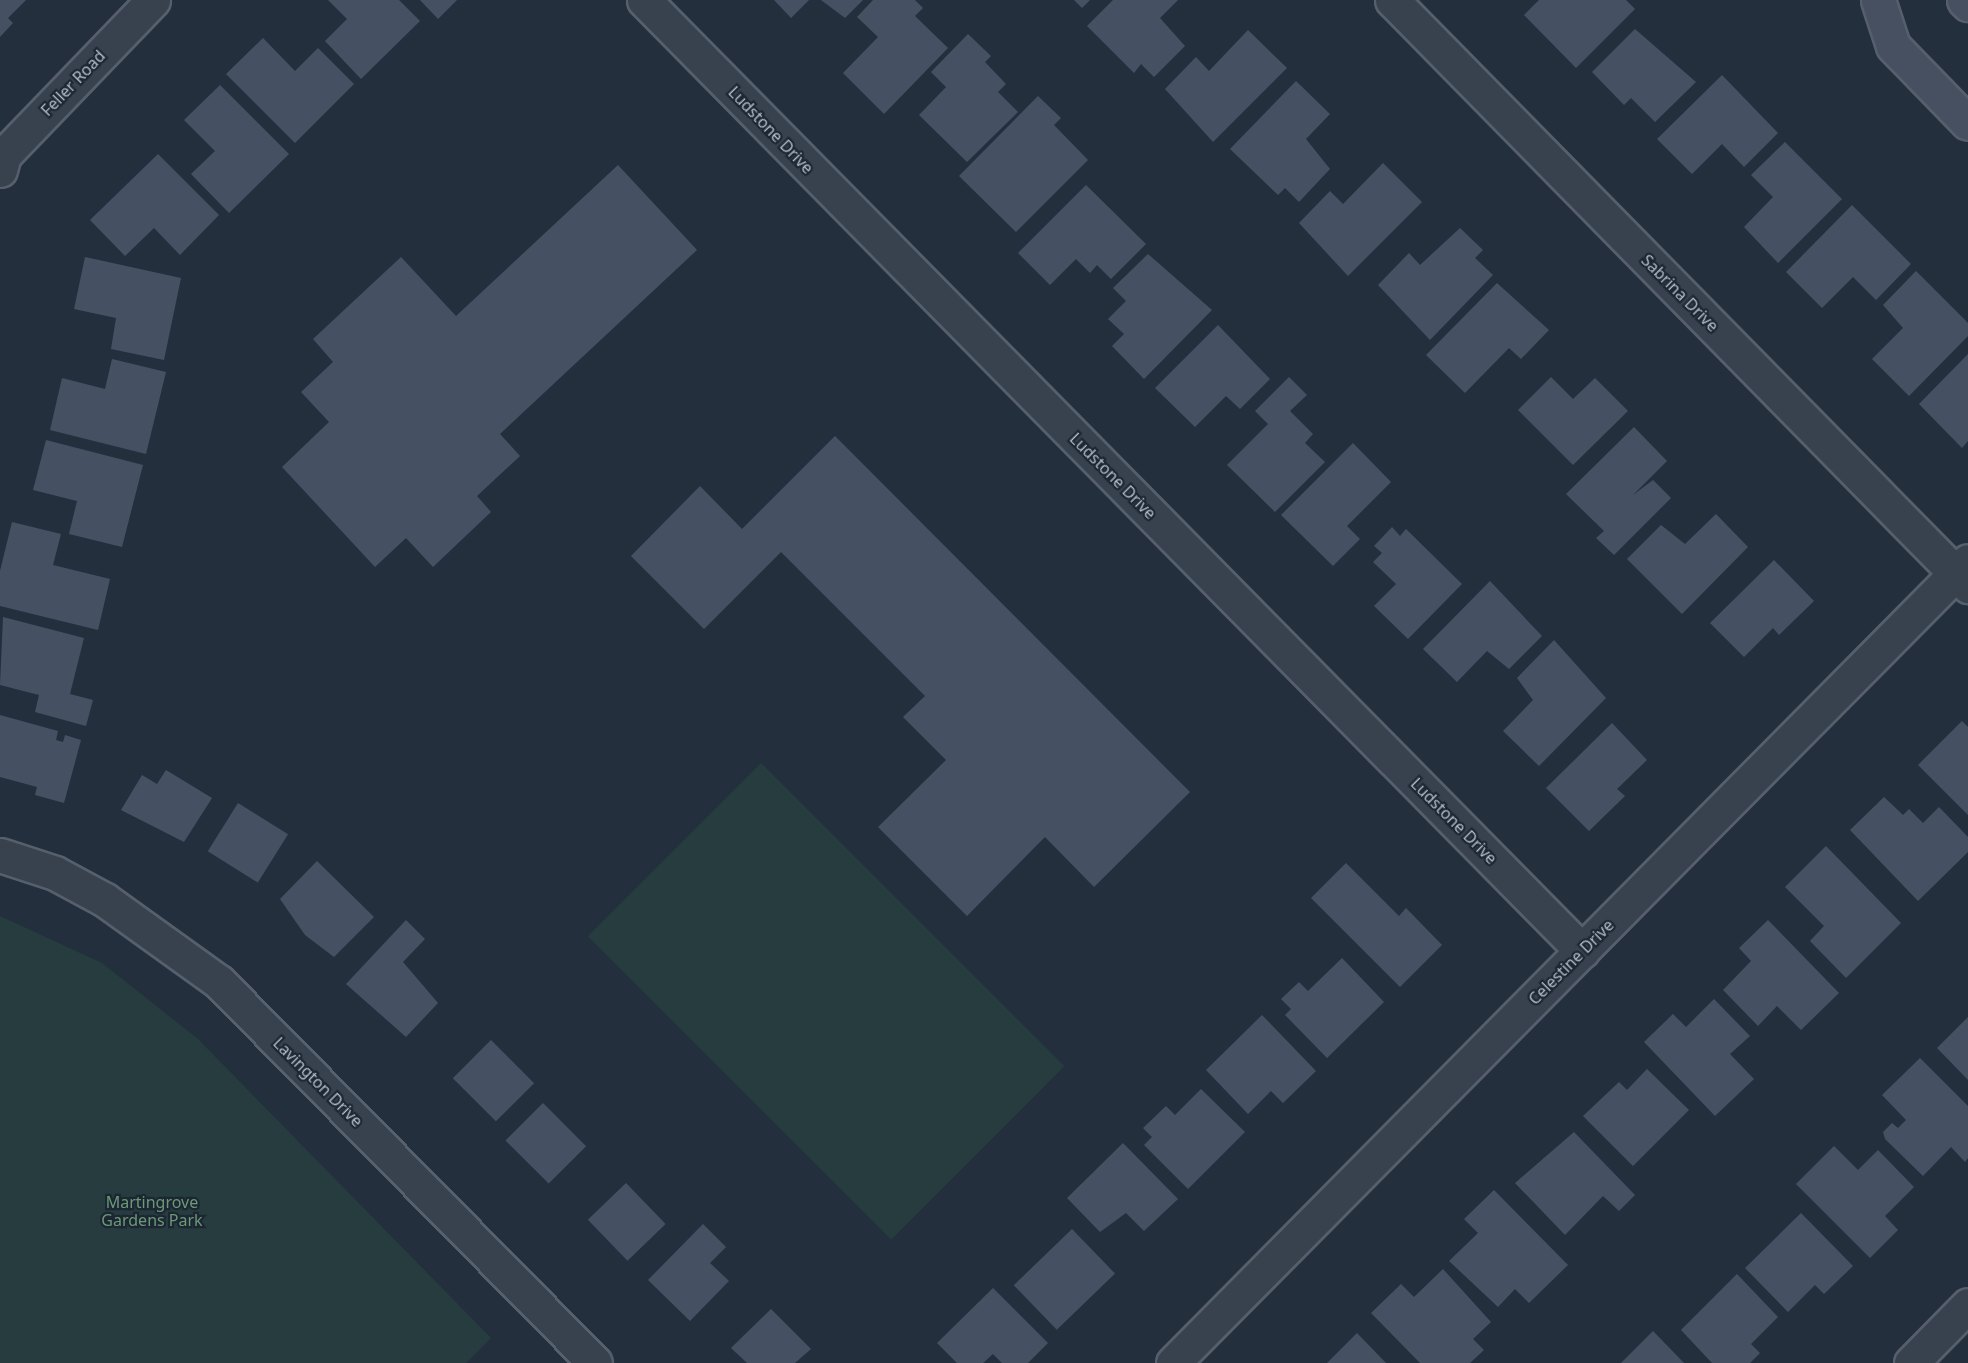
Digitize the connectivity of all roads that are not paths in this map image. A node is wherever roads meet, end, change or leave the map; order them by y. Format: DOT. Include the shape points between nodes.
graph roads {
  1 [pos="153,0"];
  2 [pos="644,0"];
  3 [pos="1392,0"];
  4 [pos="1878,0"];
  5 [pos="1965,0"];
  6 [pos="1968,3"];
  7 [pos="1968,123"];
  8 [pos="1,160"];
  9 [pos="1964,573"];
  10 [pos="0,855"];
  11 [pos="1582,951"];
  12 [pos="1968,1305"];
  13 [pos="596,1363"];
  14 [pos="1173,1363"];
  15 [pos="1911,1363"];
  1 -- 8 [label="street, Feller Road"];
  2 -- 11 [label="street, Ludstone Drive"];
  3 -- 9 [label="street, Sabrina Drive"];
  4 -- 7 [label="main road" via="1893,46"];
  5 -- 6 [label="main road"];
  9 -- 11 [label="street, Celestine Drive"];
  10 -- 13 [label="street, Lavington Drive" via="55,873 105,900 219,982"];
  11 -- 14 [label="street, Celestine Drive"];
  12 -- 15 [label="street"];
}
